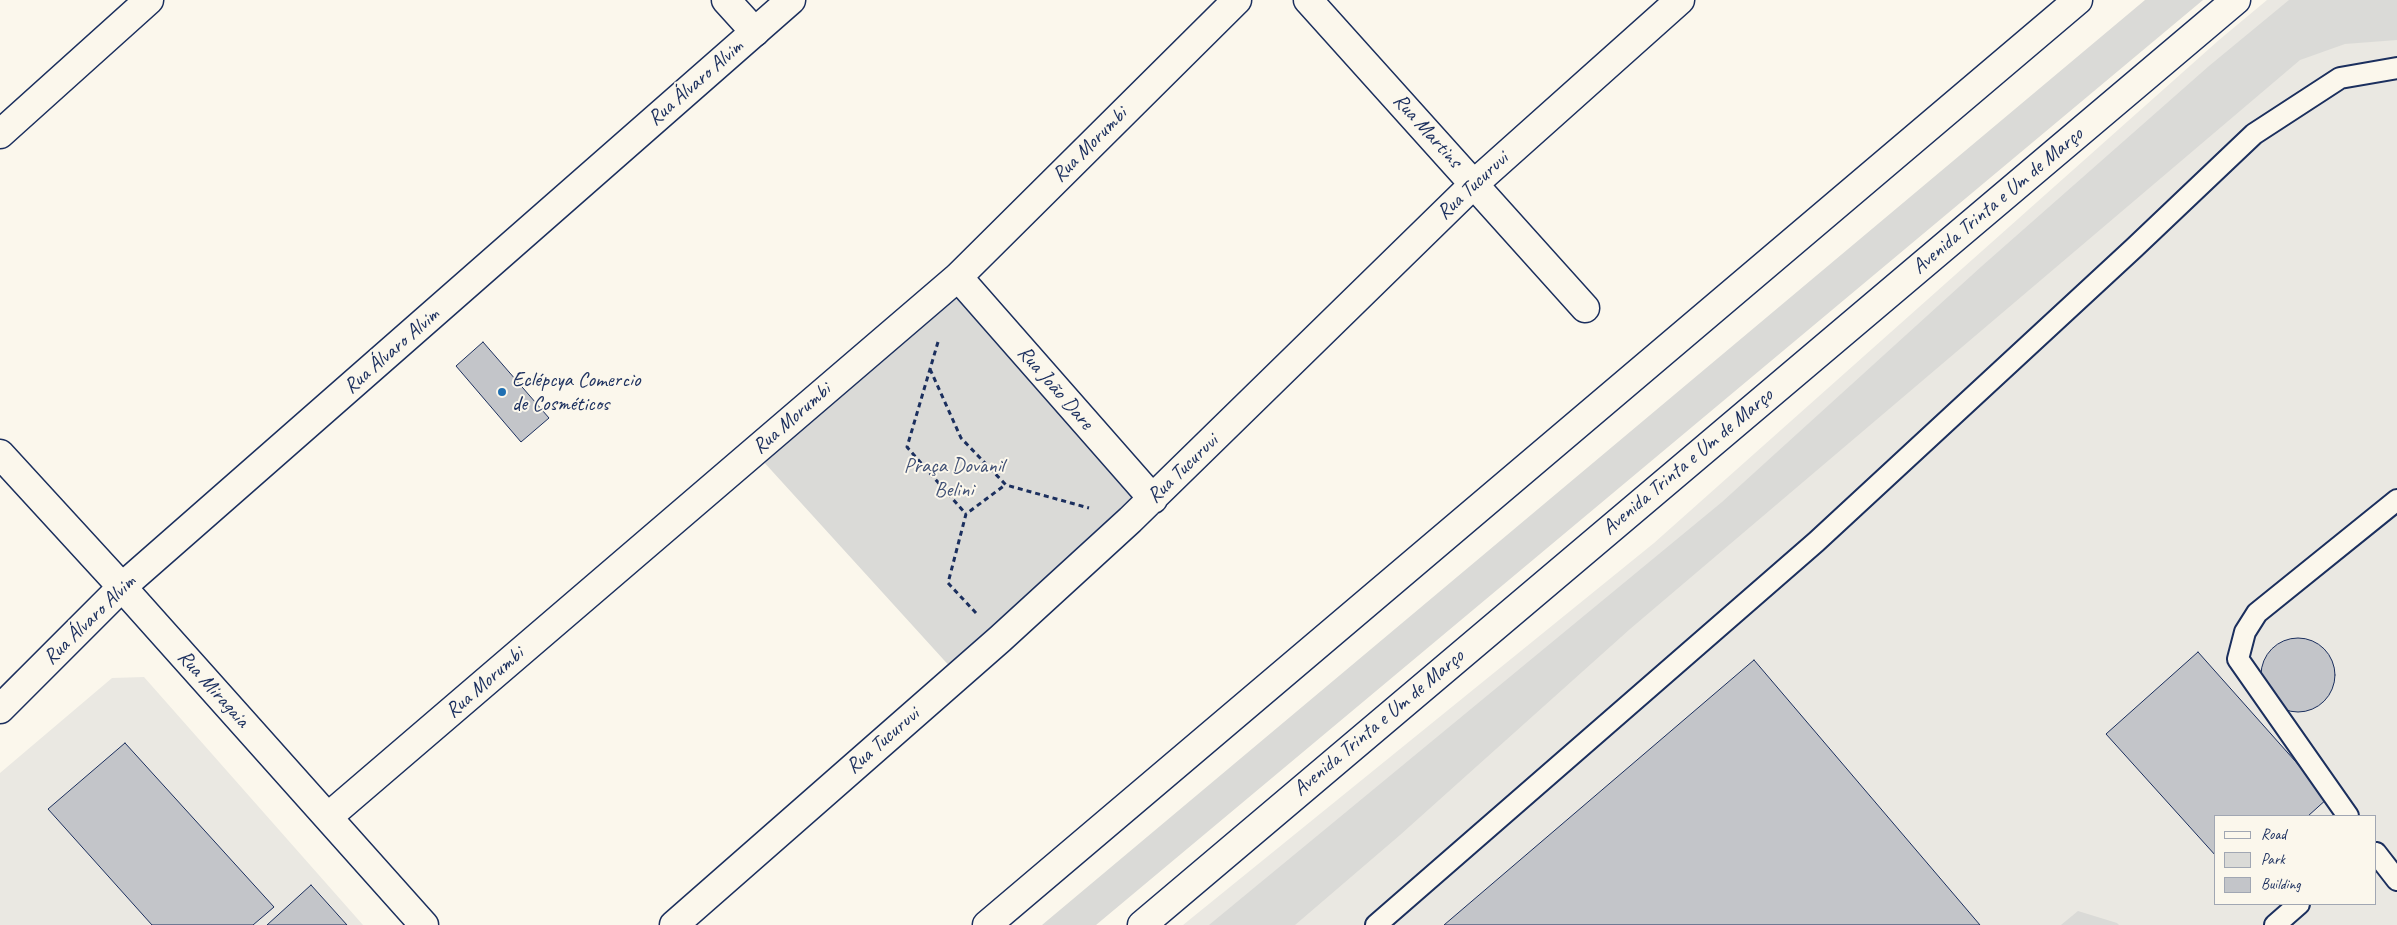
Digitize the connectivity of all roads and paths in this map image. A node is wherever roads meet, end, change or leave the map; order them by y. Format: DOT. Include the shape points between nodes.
graph roads {
  1 [pos="149,0"];
  2 [pos="726,0"];
  3 [pos="791,0"];
  4 [pos="1237,0"];
  5 [pos="1308,0"];
  6 [pos="1680,0"];
  7 [pos="2078,0"];
  8 [pos="2236,0"];
  9 [pos="755,32"];
  10 [pos="2397,68"];
  11 [pos="0,134"];
  12 [pos="1474,184"];
  13 [pos="958,276"];
  14 [pos="1585,308"];
  15 [pos="938,341"];
  16 [pos="930,369"];
  17 [pos="0,454"];
  18 [pos="1006,485"];
  19 [pos="1153,499"];
  20 [pos="2397,500"];
  21 [pos="966,514"];
  22 [pos="1130,520"];
  23 [pos="122,587"];
  24 [pos="1000,639"];
  25 [pos="0,708"];
  26 [pos="2347,815"];
  27 [pos="328,817"];
  28 [pos="2377,855"];
  29 [pos="2397,880"];
  30 [pos="2298,905"];
  31 [pos="424,925"];
  32 [pos="674,925"];
  33 [pos="987,925"];
  34 [pos="1142,925"];
  35 [pos="1376,925"];
  36 [pos="2275,925"];
  1 -- 11 [label="street"];
  2 -- 9 [label="street"];
  3 -- 9 [label="street, Rua Álvaro Alvim"];
  4 -- 13 [label="street, Rua Morumbi"];
  5 -- 12 [label="street, Rua Martins"];
  6 -- 12 [label="street, Rua Tucuruvi"];
  7 -- 33 [label="street"];
  8 -- 34 [label="street, Avenida Trinta e Um de Março"];
  9 -- 23 [label="street, Rua Álvaro Alvim"];
  10 -- 35 [label="lane" via="2340,78 2254,134 1816,542"];
  12 -- 14 [label="street, Rua Martins"];
  12 -- 19 [label="street, Rua Tucuruvi"];
  13 -- 19 [label="street, Rua João Dare"];
  13 -- 27 [label="street, Rua Morumbi"];
  15 -- 16 [label="path"];
  16 -- 18 [label="path" via="961,438"];
  16 -- 21 [label="path" via="907,447"];
  17 -- 23 [label="street, Rua Miragaia"];
  18 -- 21 [label="path"];
  18 -- 22 [label="path"];
  19 -- 22 [label="street, Rua Tucuruvi"];
  20 -- 26 [label="lane" via="2257,613 2245,632 2238,660"];
  21 -- 24 [label="path" via="948,583"];
  22 -- 24 [label="street, Rua Tucuruvi"];
  23 -- 25 [label="street, Rua Álvaro Alvim"];
  23 -- 27 [label="street, Rua Miragaia"];
  24 -- 32 [label="street, Rua Tucuruvi"];
  27 -- 31 [label="street, Rua Miragaia"];
  28 -- 29 [label="lane"];
  30 -- 36 [label="lane"];
}
